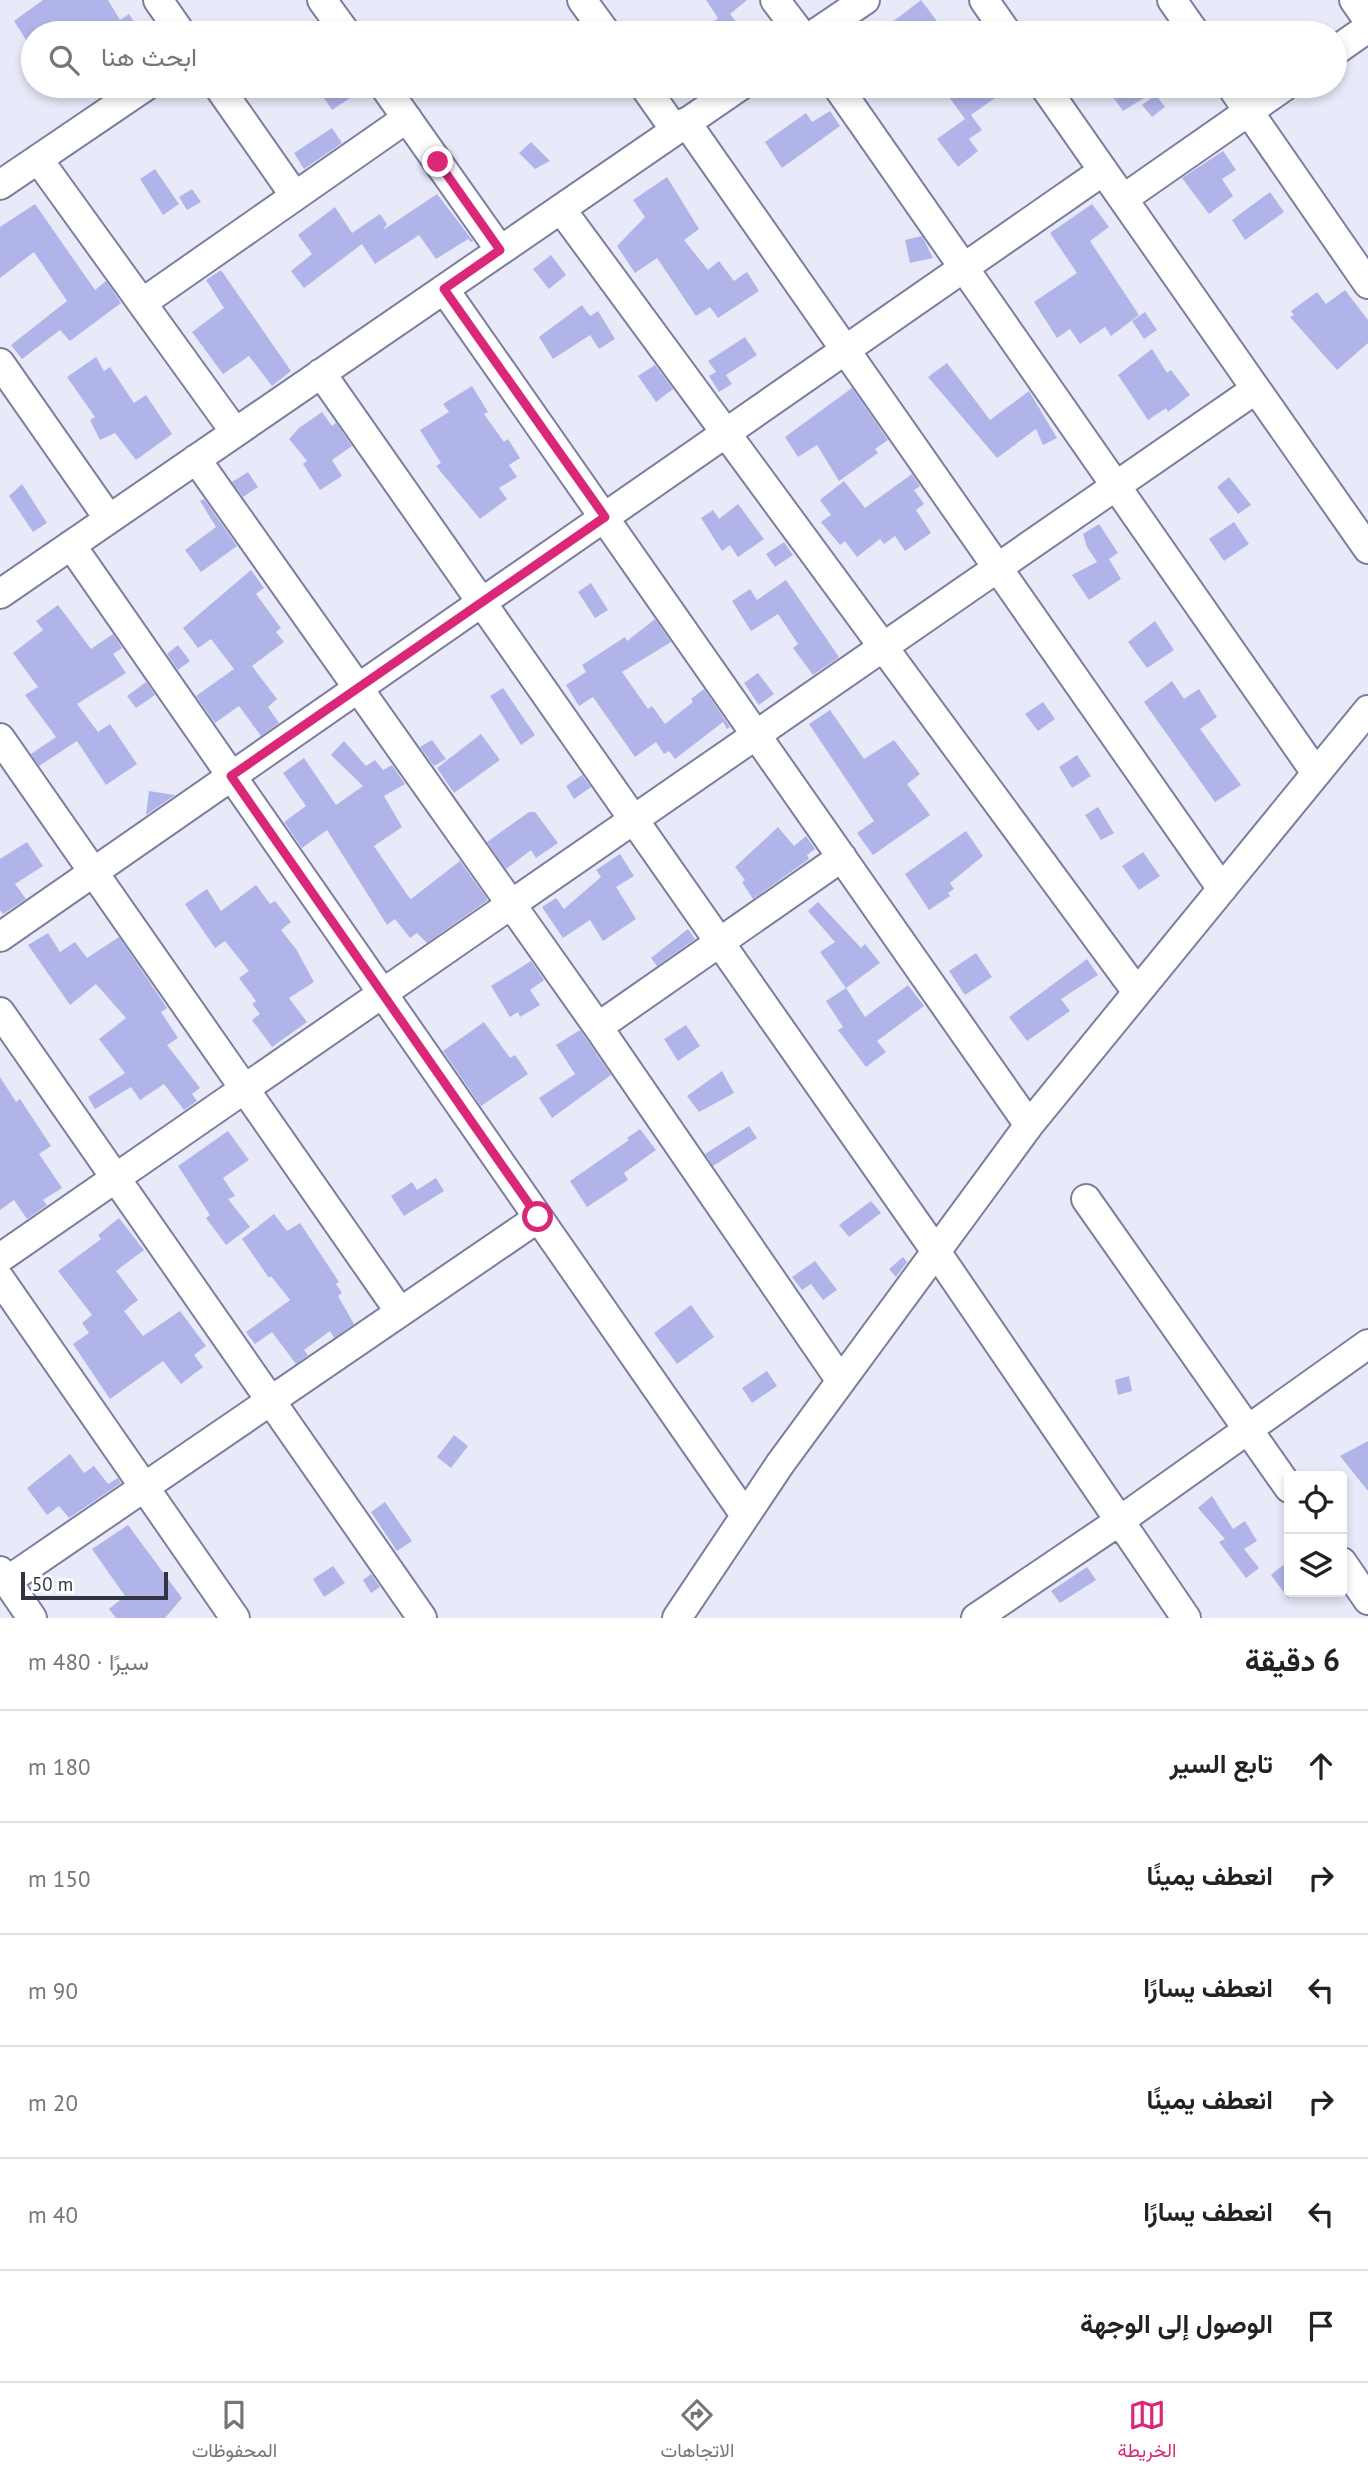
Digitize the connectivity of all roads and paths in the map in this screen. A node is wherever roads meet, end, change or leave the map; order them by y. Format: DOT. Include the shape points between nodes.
graph roads {
  1 [pos="158,0"];
  2 [pos="323,0"];
  3 [pos="582,0"];
  4 [pos="775,0"];
  5 [pos="865,0"];
  6 [pos="984,0"];
  7 [pos="1172,0"];
  8 [pos="1354,0"];
  9 [pos="1368,20"];
  10 [pos="173,21"];
  11 [pos="338,21"];
  12 [pos="597,21"];
  13 [pos="791,21"];
  14 [pos="834,21"];
  15 [pos="999,21"];
  16 [pos="1187,21"];
  17 [pos="1368,28"];
  18 [pos="1347,43"];
  19 [pos="128,98"];
  20 [pos="227,98"];
  21 [pos="393,98"];
  22 [pos="655,98"];
  23 [pos="722,98"];
  24 [pos="845,98"];
  25 [pos="1052,98"];
  26 [pos="1240,98"];
  27 [pos="1268,98"];
  28 [pos="1249,111"];
  29 [pos="407,118"];
  30 [pos="681,126"];
  31 [pos="38,159"];
  32 [pos="1103,171"];
  33 [pos="0,185"];
  34 [pos="296,196"];
  35 [pos="1123,199"];
  36 [pos="561,209"];
  37 [pos="500,250"];
  38 [pos="964,268"];
  39 [pos="1368,284"];
  40 [pos="444,289"];
  41 [pos="142,303"];
  42 [pos="845,350"];
  43 [pos="0,363"];
  44 [pos="321,373"];
  45 [pos="1256,389"];
  46 [pos="235,432"];
  47 [pos="726,433"];
  48 [pos="196,459"];
  49 [pos="1115,486"];
  50 [pos="605,517"];
  51 [pos="108,519"];
  52 [pos="71,545"];
  53 [pos="1368,549"];
  54 [pos="998,568"];
  55 [pos="0,594"];
  56 [pos="482,603"];
  57 [pos="883,647"];
  58 [pos="358,688"];
  59 [pos="1368,710"];
  60 [pos="757,735"];
  61 [pos="0,738"];
  62 [pos="1316,773"];
  63 [pos="231,776"];
  64 [pos="634,820"];
  65 [pos="842,857"];
  66 [pos="93,872"];
  67 [pos="1222,889"];
  68 [pos="512,904"];
  69 [pos="0,937"];
  70 [pos="719,942"];
  71 [pos="1137,992"];
  72 [pos="382,993"];
  73 [pos="0,1012"];
  74 [pos="598,1027"];
  75 [pos="244,1089"];
  76 [pos="1029,1125"];
  77 [pos="116,1178"];
  78 [pos="1086,1199"];
  79 [pos="538,1217"];
  80 [pos="935,1250"];
  81 [pos="0,1258"];
  82 [pos="0,1279"];
  83 [pos="400,1312"];
  84 [pos="1368,1344"];
  85 [pos="841,1381"];
  86 [pos="271,1401"];
  87 [pos="1247,1428"];
  88 [pos="1284,1481"];
  89 [pos="144,1487"];
  90 [pos="745,1515"];
  91 [pos="1118,1522"];
  92 [pos="1347,1569"];
  93 [pos="4,1576"];
  94 [pos="1368,1600"];
  95 [pos="1014,1608"];
  96 [pos="32,1618"];
  97 [pos="235,1618"];
  98 [pos="422,1618"];
  99 [pos="677,1618"];
  100 [pos="976,1618"];
  101 [pos="1186,1618"];
  1 -- 10 [label="street"];
  2 -- 11 [label="street"];
  3 -- 12 [label="street"];
  4 -- 13 [label="street"];
  5 -- 14 [label="street"];
  6 -- 15 [label="street"];
  7 -- 16 [label="street"];
  8 -- 9 [label="street"];
  17 -- 18 [label="street"];
  19 -- 31 [label="street"];
  20 -- 34 [label="street"];
  21 -- 29 [label="street"];
  22 -- 30 [label="street"];
  23 -- 30 [label="street"];
  24 -- 38 [label="street"];
  25 -- 32 [label="street"];
  26 -- 28 [label="street"];
  27 -- 28 [label="street"];
  28 -- 35 [label="street"];
  28 -- 39 [label="street"];
  29 -- 34 [label="street"];
  29 -- 37 [label="street"];
  30 -- 36 [label="street"];
  30 -- 42 [label="street"];
  31 -- 33 [label="street"];
  31 -- 41 [label="street"];
  32 -- 35 [label="street"];
  32 -- 38 [label="street"];
  34 -- 41 [label="street"];
  35 -- 45 [label="street"];
  36 -- 37 [label="street"];
  36 -- 47 [label="street"];
  37 -- 40 [label="street"];
  38 -- 42 [label="street"];
  38 -- 49 [label="street"];
  40 -- 44 [label="street"];
  40 -- 50 [label="street"];
  41 -- 46 [label="street"];
  42 -- 47 [label="street"];
  42 -- 54 [label="street"];
  43 -- 51 [label="street"];
  44 -- 46 [label="street"];
  44 -- 56 [label="street"];
  45 -- 49 [label="street"];
  45 -- 53 [label="street"];
  46 -- 48 [label="street"];
  47 -- 50 [label="street"];
  47 -- 57 [label="street"];
  48 -- 51 [label="street"];
  48 -- 58 [label="street"];
  49 -- 54 [label="street"];
  49 -- 62 [label="street"];
  50 -- 56 [label="street"];
  50 -- 60 [label="street"];
  51 -- 52 [label="street"];
  52 -- 55 [label="street"];
  52 -- 63 [label="street"];
  54 -- 57 [label="street"];
  54 -- 67 [label="street"];
  56 -- 58 [label="street"];
  56 -- 64 [label="street"];
  57 -- 60 [label="street"];
  57 -- 71 [label="street"];
  58 -- 63 [label="street"];
  58 -- 68 [label="street"];
  59 -- 62 [label="street"];
  60 -- 64 [label="street"];
  60 -- 65 [label="street"];
  61 -- 66 [label="street"];
  62 -- 67 [label="street"];
  63 -- 66 [label="street"];
  63 -- 72 [label="street"];
  64 -- 68 [label="street"];
  64 -- 70 [label="street"];
  65 -- 70 [label="street"];
  65 -- 76 [label="street"];
  66 -- 69 [label="street"];
  66 -- 75 [label="street"];
  67 -- 71 [label="street"];
  68 -- 72 [label="street"];
  68 -- 74 [label="street"];
  70 -- 74 [label="street"];
  70 -- 80 [label="street"];
  71 -- 76 [label="street"];
  72 -- 75 [label="street"];
  72 -- 79 [label="street"];
  73 -- 77 [label="street"];
  74 -- 85 [label="street"];
  75 -- 77 [label="street"];
  75 -- 83 [label="street"];
  76 -- 80 [label="street"];
  77 -- 81 [label="street"];
  77 -- 86 [label="street"];
  78 -- 87 [label="street"];
  79 -- 83 [label="street"];
  79 -- 90 [label="street"];
  80 -- 85 [label="street"];
  80 -- 91 [label="street"];
  82 -- 89 [label="street"];
  83 -- 86 [label="street"];
  84 -- 87 [label="street"];
  85 -- 90 [label="street"];
  86 -- 89 [label="street"];
  86 -- 98 [label="street"];
  87 -- 88 [label="street"];
  87 -- 91 [label="street"];
  89 -- 93 [label="street"];
  89 -- 97 [label="street"];
  90 -- 99 [label="street"];
  91 -- 95 [label="street"];
  91 -- 101 [label="street"];
  92 -- 94 [label="street"];
  93 -- 96 [label="street"];
  95 -- 100 [label="street"];
}
